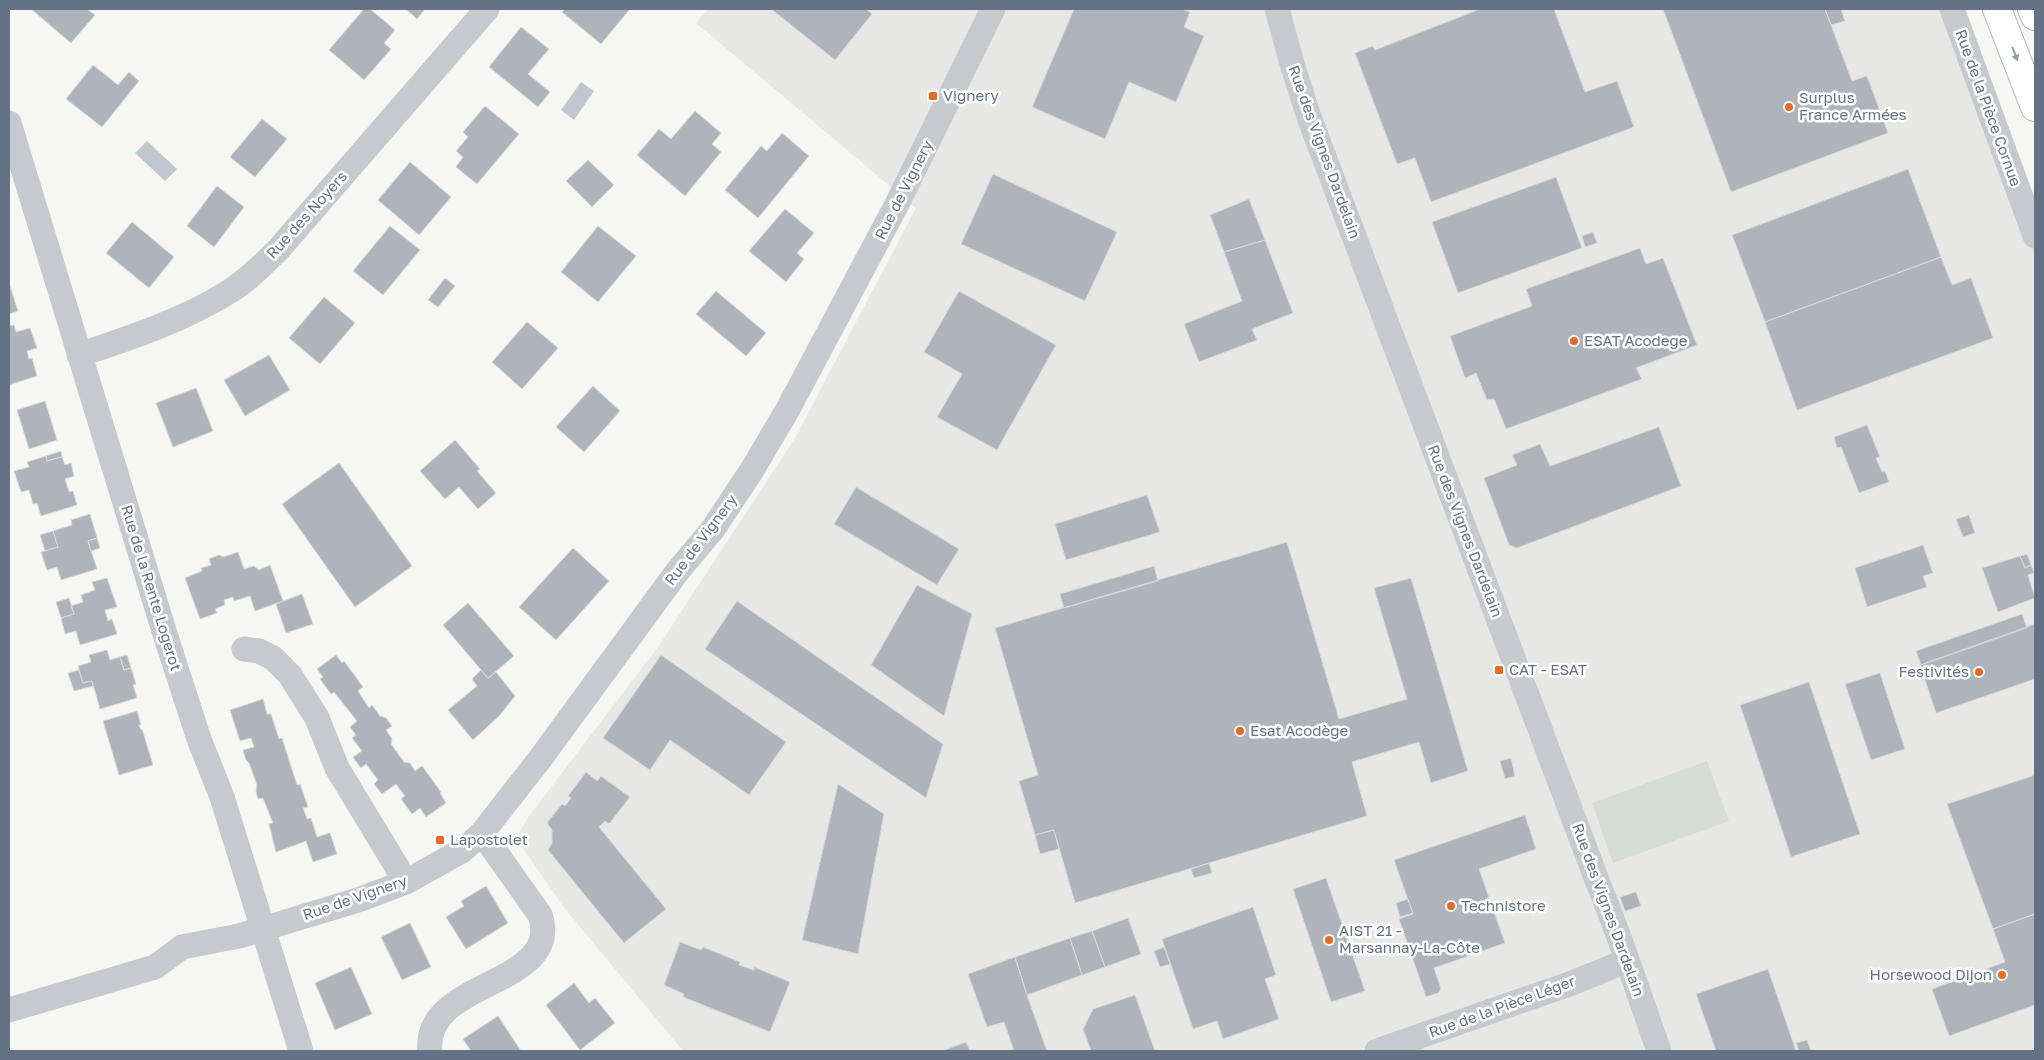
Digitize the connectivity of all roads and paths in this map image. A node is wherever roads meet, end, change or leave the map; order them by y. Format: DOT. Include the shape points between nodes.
graph roads {
  1 [pos="486,9"];
  2 [pos="993,9"];
  3 [pos="1277,9"];
  4 [pos="1952,9"];
  5 [pos="1997,9"];
  6 [pos="2032,9"];
  7 [pos="2035,16"];
  8 [pos="2035,107"];
  9 [pos="9,122"];
  10 [pos="2035,236"];
  11 [pos="79,355"];
  12 [pos="244,649"];
  13 [pos="482,834"];
  14 [pos="406,882"];
  15 [pos="263,929"];
  16 [pos="1626,961"];
  17 [pos="9,1010"];
  18 [pos="301,1051"];
  19 [pos="430,1051"];
  20 [pos="1377,1051"];
  21 [pos="1659,1051"];
  1 -- 11 [label="street, Rue des Noyers" via="283,243 254,272 198,309 130,338"];
  2 -- 13 [label="street, Rue de Vignery" via="893,212 752,470 713,529 677,572"];
  3 -- 16 [label="street, Rue des Vignes Dardelain" via="1313,126 1618,930"];
  4 -- 10 [label="street, Rue de la Pièce Cornue"];
  5 -- 8 [label="main road, one-way"];
  6 -- 7 [label="main road"];
  9 -- 11 [label="street, Rue de la Rente Logerot"];
  11 -- 15 [label="street, Rue de la Rente Logerot" via="164,630 199,739 222,797"];
  12 -- 14 [label="street" via="259,651 273,658 290,675 317,718 337,768"];
  13 -- 14 [label="street, Rue de Vignery" via="463,850"];
  13 -- 19 [label="street" via="540,915 544,937 527,962 461,999 444,1013 434,1026"];
  14 -- 15 [label="street, Rue de Vignery"];
  15 -- 17 [label="street, Rue de Vignery" via="182,947 155,967"];
  15 -- 18 [label="street, Rue de la Rente Logerot"];
  16 -- 20 [label="street, Rue de la Pièce Léger"];
  16 -- 21 [label="street, Rue des Vignes Dardelain"];
}
